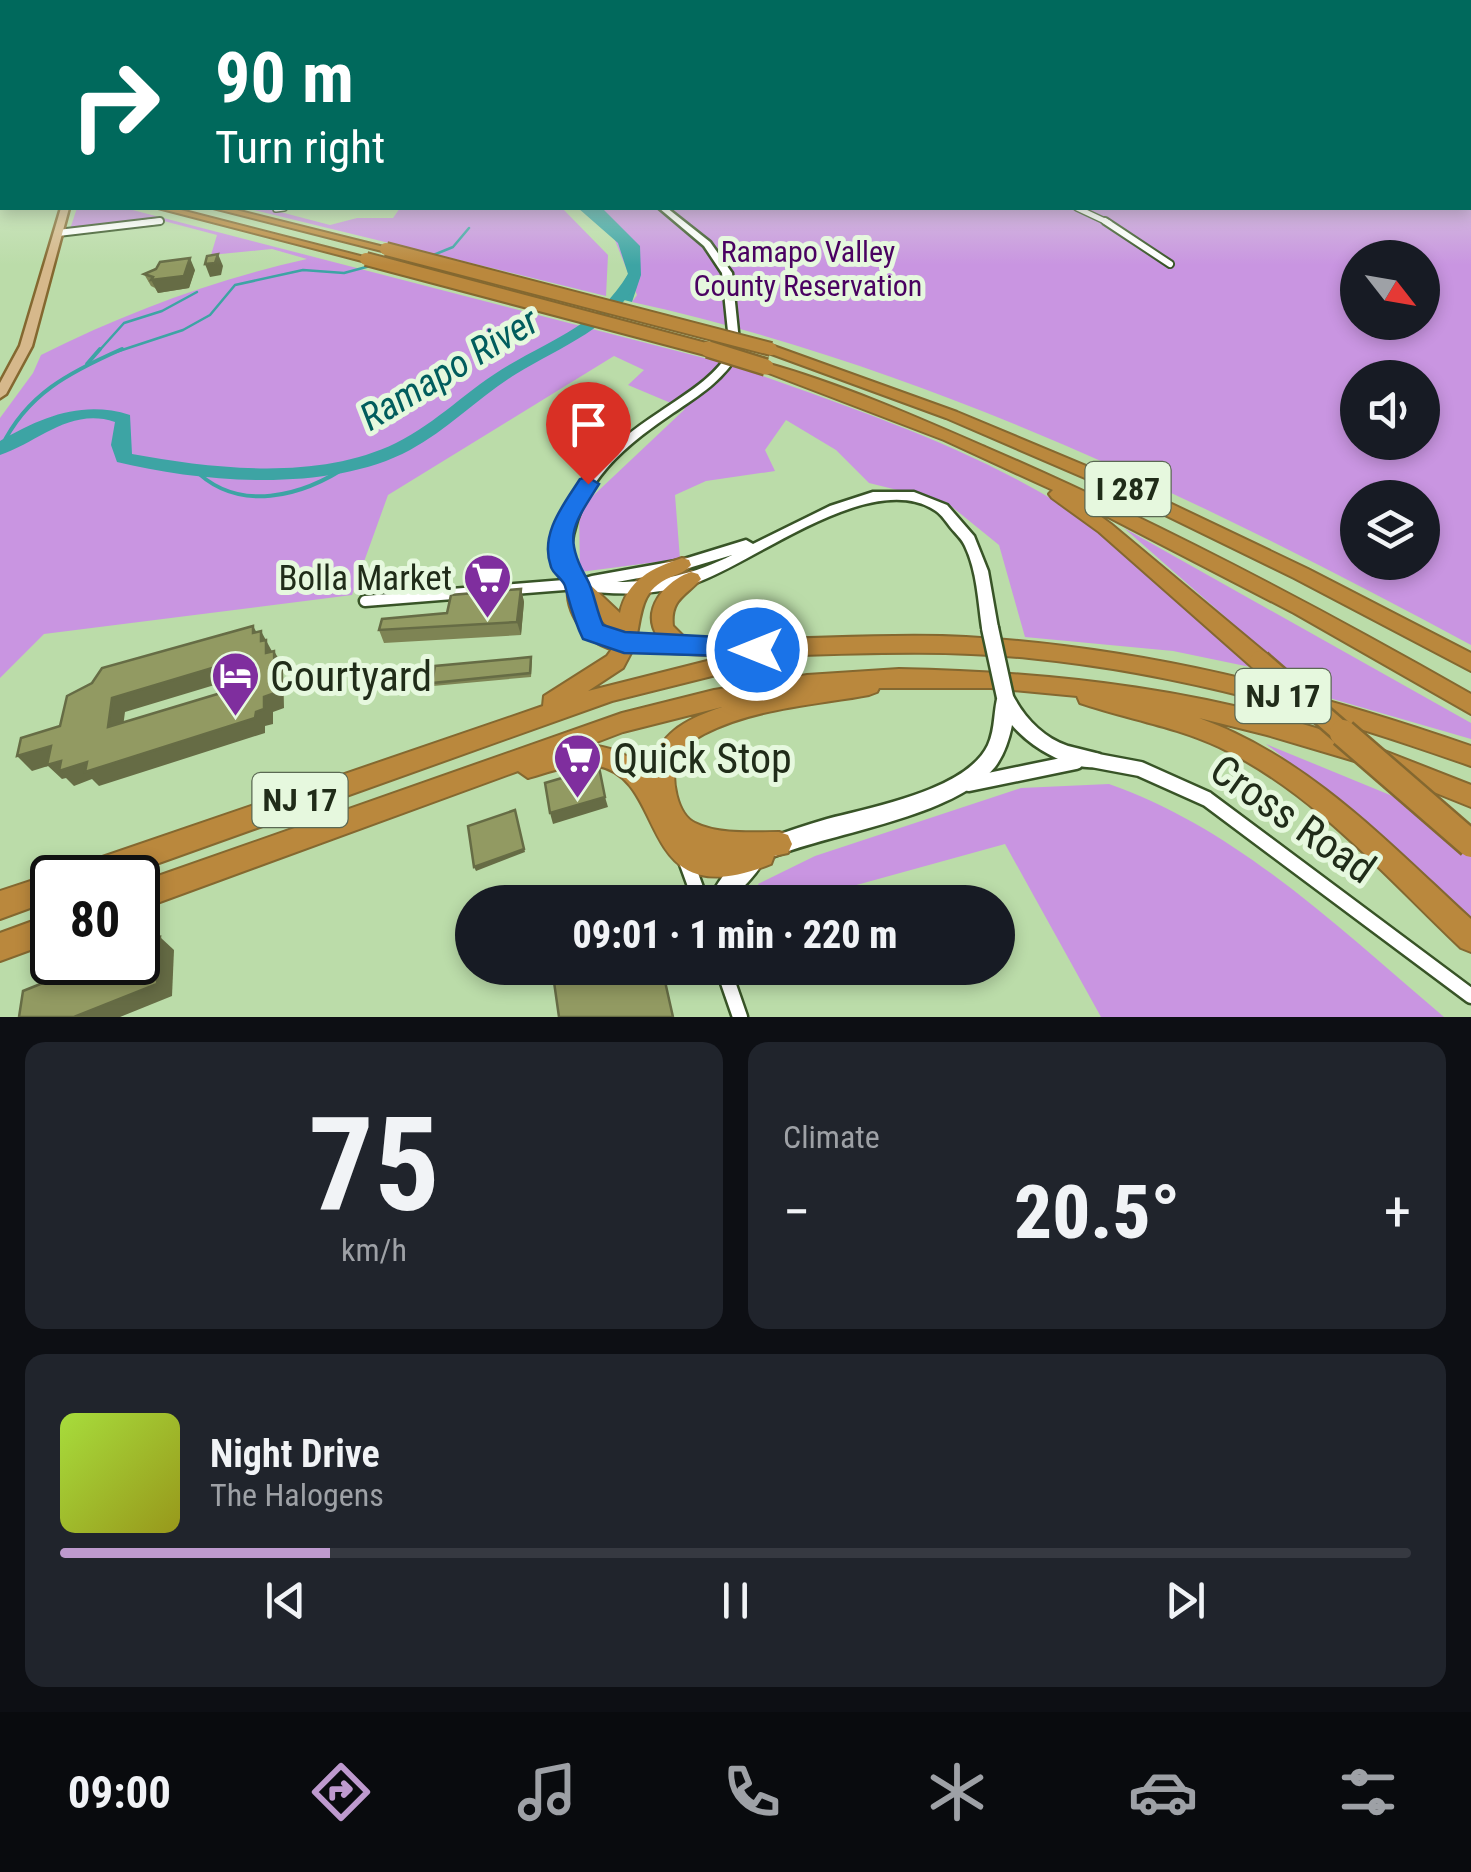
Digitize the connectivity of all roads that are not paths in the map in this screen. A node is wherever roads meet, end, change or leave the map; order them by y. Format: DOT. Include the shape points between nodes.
graph roads {
  1 [pos="64,210"];
  2 [pos="171,210"];
  3 [pos="226,210"];
  4 [pos="664,210"];
  5 [pos="1082,210"];
  6 [pos="160,222"];
  7 [pos="58,232"];
  8 [pos="1170,264"];
  9 [pos="769,358"];
  10 [pos="16,370"];
  11 [pos="0,374"];
  12 [pos="0,394"];
  13 [pos="905,418"];
  14 [pos="686,572"];
  15 [pos="578,584"];
  16 [pos="640,588"];
  17 [pos="364,600"];
  18 [pos="624,636"];
  19 [pos="679,646"];
  20 [pos="836,648"];
  21 [pos="1471,663"];
  22 [pos="926,674"];
  23 [pos="969,676"];
  24 [pos="1005,697"];
  25 [pos="1471,706"];
  26 [pos="520,723"];
  27 [pos="1268,724"];
  28 [pos="1471,756"];
  29 [pos="1094,760"];
  30 [pos="438,788"];
  31 [pos="948,790"];
  32 [pos="1471,796"];
  33 [pos="1471,806"];
  34 [pos="675,824"];
  35 [pos="1471,844"];
  36 [pos="770,850"];
  37 [pos="683,854"];
  38 [pos="144,855"];
  39 [pos="695,885"];
  40 [pos="730,885"];
  41 [pos="160,889"];
  42 [pos="30,895"];
  43 [pos="0,905"];
  44 [pos="30,936"];
  45 [pos="1471,938"];
  46 [pos="0,947"];
  47 [pos="730,985"];
  48 [pos="1471,996"];
  49 [pos="740,1017"];
  1 -- 7 [label="main road"];
  2 -- 9 [label="highway, I 287, bridge"];
  3 -- 9 [label="highway, I 287, bridge"];
  4 -- 15 [label="street" via="706,244 727,273 736,351 716,378 612,456 571,504 563,523 562,566"];
  5 -- 8 [label="street"];
  6 -- 7 [label="street"];
  7 -- 10 [label="main road"];
  9 -- 13 [label="highway, I 287"];
  9 -- 21 [label="highway, I 287" via="923,402 1078,466"];
  10 -- 11 [label="street"];
  10 -- 12 [label="main road"];
  13 -- 25 [label="highway, I 287" via="1174,541"];
  13 -- 35 [label="highway, bridge" via="1074,505"];
  14 -- 15 [label="street"];
  14 -- 16 [label="highway" via="660,572"];
  14 -- 19 [label="highway" via="662,607 662,629"];
  14 -- 24 [label="street, bridge" via="858,498 902,496 944,511 974,549"];
  15 -- 16 [label="street"];
  15 -- 17 [label="street"];
  15 -- 18 [label="highway" via="593,632"];
  16 -- 18 [label="highway"];
  18 -- 19 [label="highway"];
  18 -- 26 [label="highway" via="606,672"];
  19 -- 20 [label="highway"];
  20 -- 26 [label="highway, NJ 17" via="686,672"];
  20 -- 28 [label="highway, NJ 17" via="961,645 1118,661 1309,704"];
  22 -- 23 [label="highway, NJ 17"];
  22 -- 30 [label="highway, NJ 17" via="806,682 695,702"];
  22 -- 34 [label="highway" via="696,727 674,743 662,767 660,782"];
  23 -- 27 [label="highway, NJ 17" via="1108,689"];
  23 -- 45 [label="highway" via="1128,706 1251,752 1306,788"];
  24 -- 29 [label="street" via="1034,738 1063,754"];
  24 -- 31 [label="street" via="1000,739 988,762"];
  26 -- 38 [label="highway, NJ 17"];
  27 -- 32 [label="highway, NJ 17"];
  27 -- 33 [label="highway"];
  29 -- 31 [label="street, Cross Road"];
  29 -- 48 [label="street, Cross Road" via="1140,769 1208,799"];
  30 -- 37 [label="highway" via="568,757 606,757 642,781 662,828"];
  30 -- 41 [label="highway, NJ 17"];
  31 -- 36 [label="street, Cross Road"];
  34 -- 36 [label="highway"];
  34 -- 37 [label="highway"];
  36 -- 37 [label="highway" via="721,865"];
  36 -- 40 [label="street"];
  37 -- 39 [label="street"];
  42 -- 43 [label="highway"];
  44 -- 46 [label="highway"];
  47 -- 49 [label="street"];
}
